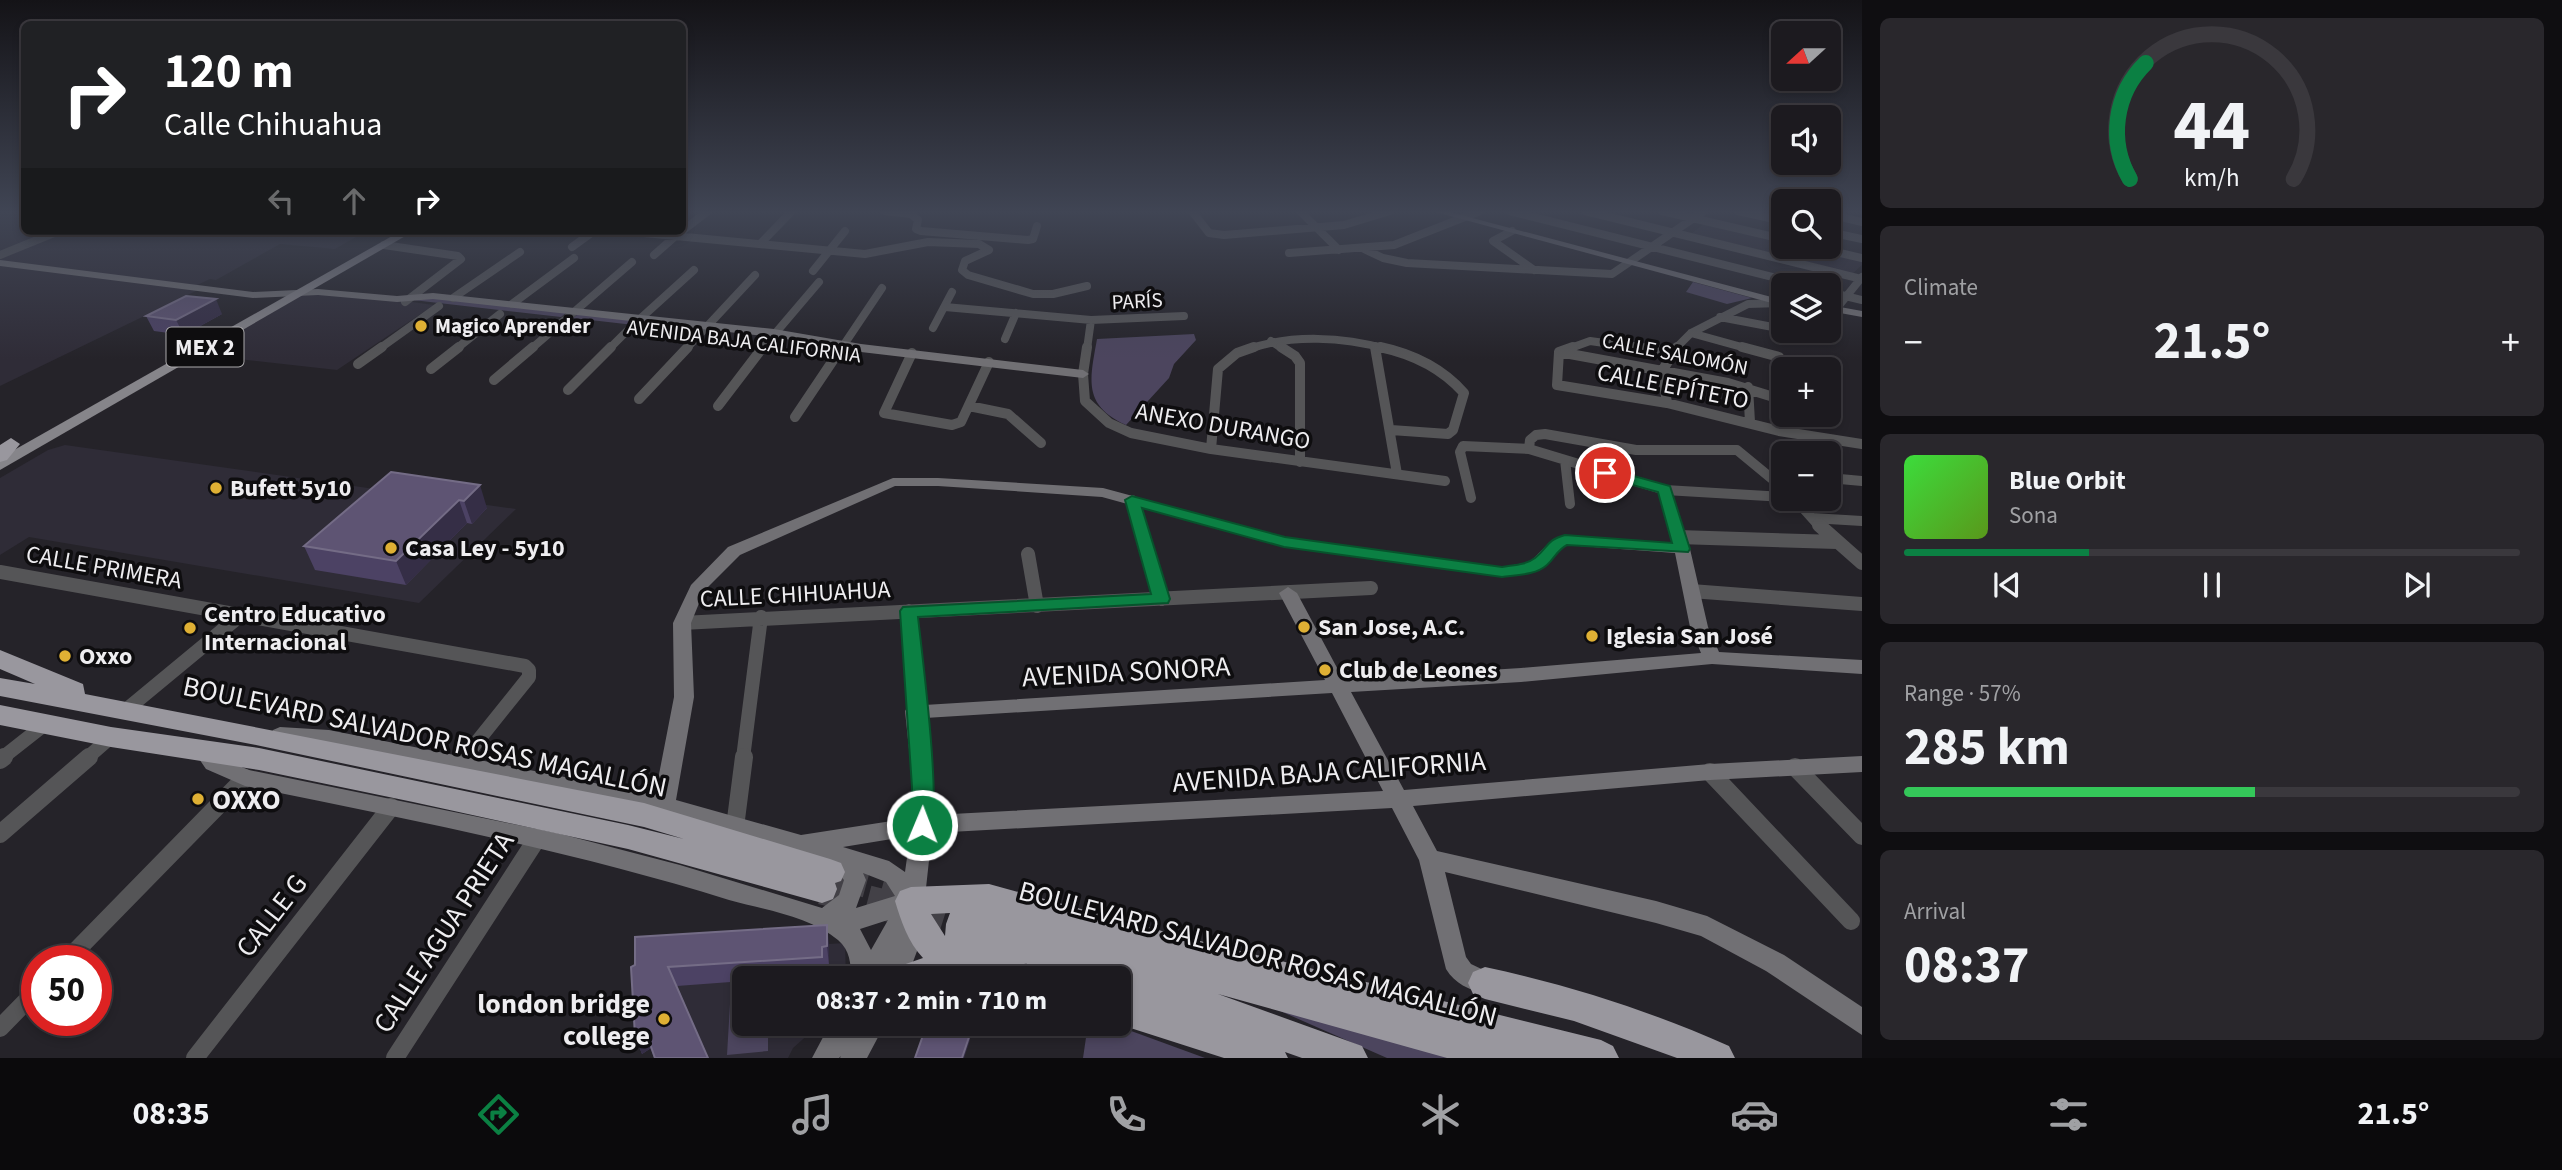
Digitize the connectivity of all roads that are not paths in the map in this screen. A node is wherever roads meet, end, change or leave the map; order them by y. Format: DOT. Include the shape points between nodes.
graph roads {
  1 [pos="340,260"];
  2 [pos="358,260"];
  3 [pos="459,260"];
  4 [pos="508,260"];
  5 [pos="571,260"];
  6 [pos="822,260"];
  7 [pos="966,260"];
  8 [pos="1394,260"];
  9 [pos="1520,260"];
  10 [pos="1621,260"];
  11 [pos="1635,260"];
  12 [pos="1707,260"];
  13 [pos="1790,260"];
  14 [pos="632,262"];
  15 [pos="0,263"];
  16 [pos="1631,263"];
  17 [pos="694,270"];
  18 [pos="1534,270"];
  19 [pos="813,271"];
  20 [pos="1614,273"];
  21 [pos="755,275"];
  22 [pos="1771,277"];
  23 [pos="1862,278"];
  24 [pos="819,282"];
  25 [pos="1087,286"];
  26 [pos="882,288"];
  27 [pos="303,292"];
  28 [pos="952,292"];
  29 [pos="282,294"];
  30 [pos="1841,295"];
  31 [pos="1846,296"];
  32 [pos="453,298"];
  33 [pos="405,299"];
  34 [pos="1771,300"];
  35 [pos="1862,300"];
  36 [pos="1841,301"];
  37 [pos="1771,303"];
  38 [pos="512,304"];
  39 [pos="439,306"];
  40 [pos="945,307"];
  41 [pos="1841,310"];
  42 [pos="574,311"];
  43 [pos="1016,313"];
  44 [pos="500,314"];
  45 [pos="1862,314"];
  46 [pos="1184,316"];
  47 [pos="1720,317"];
  48 [pos="641,318"];
  49 [pos="564,320"];
  50 [pos="1091,320"];
  51 [pos="1771,327"];
  52 [pos="630,328"];
  53 [pos="933,328"];
  54 [pos="702,330"];
  55 [pos="1691,333"];
  56 [pos="771,337"];
  57 [pos="1005,339"];
  58 [pos="1271,341"];
  59 [pos="1376,347"];
  60 [pos="840,348"];
  61 [pos="1559,352"];
  62 [pos="1672,352"];
  63 [pos="910,356"];
  64 [pos="1779,357"];
  65 [pos="358,364"];
  66 [pos="988,366"];
  67 [pos="431,369"];
  68 [pos="1662,371"];
  69 [pos="1083,378"];
  70 [pos="494,380"];
  71 [pos="1771,384"];
  72 [pos="1748,387"];
  73 [pos="568,390"];
  74 [pos="1759,391"];
  75 [pos="1771,396"];
  76 [pos="639,399"];
  77 [pos="1667,402"];
  78 [pos="718,405"];
  79 [pos="969,406"];
  80 [pos="795,418"];
  81 [pos="1750,422"];
  82 [pos="1391,430"];
  83 [pos="1041,443"];
  84 [pos="1862,444"];
  85 [pos="1211,449"];
  86 [pos="1529,449"];
  87 [pos="2,457"];
  88 [pos="1565,460"];
  89 [pos="1300,462"];
  90 [pos="1397,474"];
  91 [pos="1770,476"];
  92 [pos="1841,479"];
  93 [pos="1445,481"];
  94 [pos="1862,481"];
  95 [pos="1665,490"];
  96 [pos="1771,496"];
  97 [pos="1471,498"];
  98 [pos="1132,500"];
  99 [pos="1570,504"];
  100 [pos="1806,511"];
  101 [pos="1812,518"];
  102 [pos="1862,521"];
  103 [pos="1837,542"];
  104 [pos="1680,543"];
  105 [pos="1028,554"];
  106 [pos="1862,563"];
  107 [pos="0,572"];
  108 [pos="1371,589"];
  109 [pos="1691,591"];
  110 [pos="1288,593"];
  111 [pos="1162,599"];
  112 [pos="1862,604"];
  113 [pos="1037,606"];
  114 [pos="909,611"];
  115 [pos="242,614"];
  116 [pos="761,617"];
  117 [pos="682,623"];
  118 [pos="1712,658"];
  119 [pos="0,659"];
  120 [pos="1862,667"];
  121 [pos="0,687"];
  122 [pos="1340,687"];
  123 [pos="119,709"];
  124 [pos="915,711"];
  125 [pos="0,715"];
  126 [pos="44,724"];
  127 [pos="256,735"];
  128 [pos="111,737"];
  129 [pos="203,750"];
  130 [pos="0,760"];
  131 [pos="460,763"];
  132 [pos="1862,764"];
  133 [pos="1796,767"];
  134 [pos="1710,772"];
  135 [pos="245,778"];
  136 [pos="1400,799"];
  137 [pos="664,805"];
  138 [pos="391,807"];
  139 [pos="922,825"];
  140 [pos="735,827"];
  141 [pos="0,834"];
  142 [pos="1862,836"];
  143 [pos="538,837"];
  144 [pos="800,845"];
  145 [pos="1430,859"];
  146 [pos="829,872"];
  147 [pos="911,901"];
  148 [pos="824,920"];
  149 [pos="1851,921"];
  150 [pos="981,928"];
  151 [pos="82,945"];
  152 [pos="862,966"];
  153 [pos="876,966"];
  154 [pos="899,966"];
  155 [pos="926,966"];
  156 [pos="1011,966"];
  157 [pos="1085,966"];
  158 [pos="1131,982"];
  159 [pos="1486,983"];
  160 [pos="21,1006"];
  161 [pos="1131,1011"];
  162 [pos="1862,1021"];
  163 [pos="0,1028"];
  164 [pos="837,1036"];
  165 [pos="865,1036"];
  166 [pos="195,1058"];
  167 [pos="395,1058"];
  168 [pos="825,1058"];
  169 [pos="853,1058"];
  170 [pos="1270,1058"];
  171 [pos="1350,1058"];
  172 [pos="1511,1058"];
  173 [pos="1601,1058"];
  174 [pos="1717,1058"];
  1 -- 29 [label="main road, MEX 2"];
  2 -- 27 [label="main road, MEX 2"];
  3 -- 33 [label="street"];
  4 -- 32 [label="street"];
  5 -- 38 [label="street"];
  6 -- 19 [label="street"];
  7 -- 25 [label="street" via="962,270 968,275 1033,294"];
  8 -- 18 [label="street"];
  9 -- 18 [label="street"];
  10 -- 16 [label="street"];
  11 -- 16 [label="street"];
  12 -- 22 [label="street"];
  13 -- 23 [label="street"];
  14 -- 42 [label="street"];
  15 -- 29 [label="street, AVENIDA BAJA CALIFORNIA" via="253,295"];
  16 -- 20 [label="street"];
  16 -- 34 [label="street"];
  17 -- 48 [label="street"];
  18 -- 20 [label="street"];
  21 -- 54 [label="street"];
  23 -- 31 [label="street"];
  24 -- 56 [label="street"];
  26 -- 60 [label="street"];
  27 -- 29 [label="street, AVENIDA BAJA CALIFORNIA"];
  27 -- 33 [label="street, AVENIDA BAJA CALIFORNIA"];
  27 -- 87 [label="main road, MEX 2"];
  28 -- 40 [label="street"];
  29 -- 87 [label="main road, MEX 2"];
  30 -- 31 [label="street"];
  31 -- 35 [label="street"];
  31 -- 36 [label="street"];
  32 -- 33 [label="street, AVENIDA BAJA CALIFORNIA"];
  32 -- 38 [label="street, AVENIDA BAJA CALIFORNIA"];
  33 -- 39 [label="street, AVENIDA BAJA CALIFORNIA"];
  37 -- 47 [label="street" via="1748,304"];
  38 -- 42 [label="street, AVENIDA BAJA CALIFORNIA"];
  39 -- 44 [label="street, AVENIDA BAJA CALIFORNIA"];
  39 -- 65 [label="street"];
  40 -- 43 [label="street"];
  40 -- 53 [label="street"];
  41 -- 45 [label="street"];
  42 -- 48 [label="street, AVENIDA BAJA CALIFORNIA"];
  42 -- 49 [label="street"];
  43 -- 50 [label="street"];
  43 -- 57 [label="street"];
  44 -- 49 [label="street, AVENIDA BAJA CALIFORNIA"];
  44 -- 67 [label="street"];
  46 -- 50 [label="street, PARÍS"];
  47 -- 51 [label="street"];
  47 -- 55 [label="street"];
  48 -- 54 [label="street, AVENIDA BAJA CALIFORNIA"];
  49 -- 52 [label="street, AVENIDA BAJA CALIFORNIA"];
  49 -- 70 [label="street"];
  50 -- 69 [label="street"];
  52 -- 54 [label="street, AVENIDA BAJA CALIFORNIA"];
  52 -- 73 [label="street"];
  54 -- 56 [label="street, AVENIDA BAJA CALIFORNIA"];
  54 -- 76 [label="street"];
  55 -- 62 [label="street"];
  55 -- 64 [label="street"];
  56 -- 60 [label="street, AVENIDA BAJA CALIFORNIA"];
  56 -- 78 [label="street"];
  58 -- 59 [label="street" via="1292,338"];
  58 -- 85 [label="street" via="1224,360 1219,369"];
  58 -- 89 [label="street" via="1300,363"];
  59 -- 82 [label="street"];
  59 -- 82 [label="street" via="1422,358 1460,385 1464,393 1454,430 1448,434"];
  60 -- 63 [label="street, AVENIDA BAJA CALIFORNIA"];
  60 -- 80 [label="street"];
  61 -- 62 [label="street" via="1590,341"];
  61 -- 68 [label="street, CALLE SALOMÓN"];
  61 -- 77 [label="street, CALLE EPÍTETO" via="1557,385"];
  62 -- 68 [label="street"];
  63 -- 66 [label="street, AVENIDA BAJA CALIFORNIA"];
  63 -- 79 [label="street" via="884,412 952,425 961,422"];
  66 -- 69 [label="street, AVENIDA BAJA CALIFORNIA"];
  66 -- 79 [label="street"];
  68 -- 72 [label="street, CALLE SALOMÓN"];
  68 -- 77 [label="street"];
  69 -- 85 [label="street, ANEXO DURANGO" via="1085,401 1109,423 1131,433"];
  71 -- 74 [label="street"];
  72 -- 74 [label="street, CALLE SALOMÓN"];
  72 -- 81 [label="street"];
  74 -- 75 [label="street, CALLE SALOMÓN"];
  77 -- 81 [label="street, CALLE EPÍTETO"];
  79 -- 83 [label="street" via="1007,414"];
  81 -- 84 [label="street, CALLE EPÍTETO"];
  82 -- 90 [label="street"];
  85 -- 89 [label="street, ANEXO DURANGO"];
  86 -- 88 [label="street"];
  86 -- 91 [label="street" via="1530,440 1545,433 1636,450 1737,450"];
  86 -- 97 [label="street" via="1460,448"];
  88 -- 95 [label="street"];
  88 -- 99 [label="street"];
  89 -- 90 [label="street, ANEXO DURANGO"];
  90 -- 93 [label="street, ANEXO DURANGO"];
  92 -- 94 [label="street"];
  95 -- 96 [label="street"];
  95 -- 104 [label="street"];
  98 -- 104 [label="street" via="1284,542 1502,572 1541,562 1565,540"];
  98 -- 111 [label="street"];
  98 -- 117 [label="street" via="1083,490 893,482 734,551 697,589"];
  100 -- 101 [label="street"];
  101 -- 102 [label="street"];
  101 -- 103 [label="street"];
  103 -- 104 [label="street"];
  103 -- 106 [label="street"];
  104 -- 109 [label="street"];
  105 -- 113 [label="street"];
  107 -- 115 [label="street, CALLE PRIMERA"];
  108 -- 110 [label="street, CALLE CHIHUAHUA"];
  109 -- 112 [label="street"];
  109 -- 118 [label="street"];
  110 -- 111 [label="street, CALLE CHIHUAHUA"];
  110 -- 122 [label="street"];
  111 -- 113 [label="street, CALLE CHIHUAHUA"];
  113 -- 114 [label="street, CALLE CHIHUAHUA"];
  114 -- 116 [label="street, CALLE CHIHUAHUA"];
  114 -- 124 [label="street"];
  115 -- 123 [label="street"];
  115 -- 131 [label="street, CALLE PRIMERA" via="525,666 529,677"];
  116 -- 117 [label="street, CALLE CHIHUAHUA"];
  116 -- 140 [label="street"];
  117 -- 137 [label="street" via="684,698"];
  118 -- 120 [label="street"];
  118 -- 122 [label="street"];
  119 -- 123 [label="highway"];
  121 -- 123 [label="highway, BOULEVARD SALVADOR ROSAS MAGALLÓN"];
  122 -- 124 [label="street, AVENIDA SONORA"];
  122 -- 136 [label="street"];
  123 -- 127 [label="highway, BOULEVARD SALVADOR ROSAS MAGALLÓN"];
  124 -- 139 [label="street"];
  125 -- 126 [label="highway"];
  126 -- 128 [label="highway"];
  126 -- 130 [label="street"];
  127 -- 131 [label="street" via="329,738"];
  127 -- 146 [label="highway, BOULEVARD SALVADOR ROSAS MAGALLÓN" via="644,815"];
  128 -- 129 [label="highway"];
  128 -- 141 [label="street"];
  129 -- 135 [label="street" via="212,763"];
  129 -- 146 [label="highway" via="628,837"];
  131 -- 137 [label="street"];
  132 -- 133 [label="street, AVENIDA BAJA CALIFORNIA"];
  133 -- 134 [label="street, AVENIDA BAJA CALIFORNIA"];
  133 -- 142 [label="street"];
  134 -- 136 [label="street, AVENIDA BAJA CALIFORNIA"];
  134 -- 149 [label="street"];
  135 -- 138 [label="street"];
  135 -- 151 [label="street"];
  136 -- 139 [label="street, AVENIDA BAJA CALIFORNIA"];
  136 -- 145 [label="street"];
  137 -- 140 [label="street"];
  138 -- 143 [label="street"];
  138 -- 166 [label="street, CALLE G"];
  139 -- 144 [label="street, AVENIDA BAJA CALIFORNIA"];
  139 -- 147 [label="street"];
  140 -- 144 [label="street"];
  143 -- 148 [label="street" via="678,873"];
  143 -- 167 [label="street, CALLE AGUA PRIETA"];
  144 -- 146 [label="street"];
  145 -- 159 [label="street" via="1455,961 1462,972"];
  145 -- 162 [label="street" via="1707,927 1775,964"];
  146 -- 147 [label="street" via="860,860 894,875"];
  146 -- 148 [label="street" via="851,870 855,880 848,901"];
  147 -- 148 [label="street" via="865,918"];
  147 -- 150 [label="highway"];
  147 -- 150 [label="highway" via="918,927 937,950"];
  147 -- 153 [label="street"];
  147 -- 154 [label="street" via="908,943"];
  148 -- 152 [label="street" via="855,941"];
  150 -- 155 [label="highway"];
  150 -- 156 [label="highway"];
  150 -- 157 [label="highway"];
  150 -- 172 [label="highway, BOULEVARD SALVADOR ROSAS MAGALLÓN"];
  150 -- 173 [label="highway" via="1184,952"];
  158 -- 171 [label="highway"];
  159 -- 174 [label="highway" via="1608,1014"];
  160 -- 163 [label="street"];
  161 -- 170 [label="highway"];
  164 -- 168 [label="street"];
  165 -- 169 [label="street"];
}
